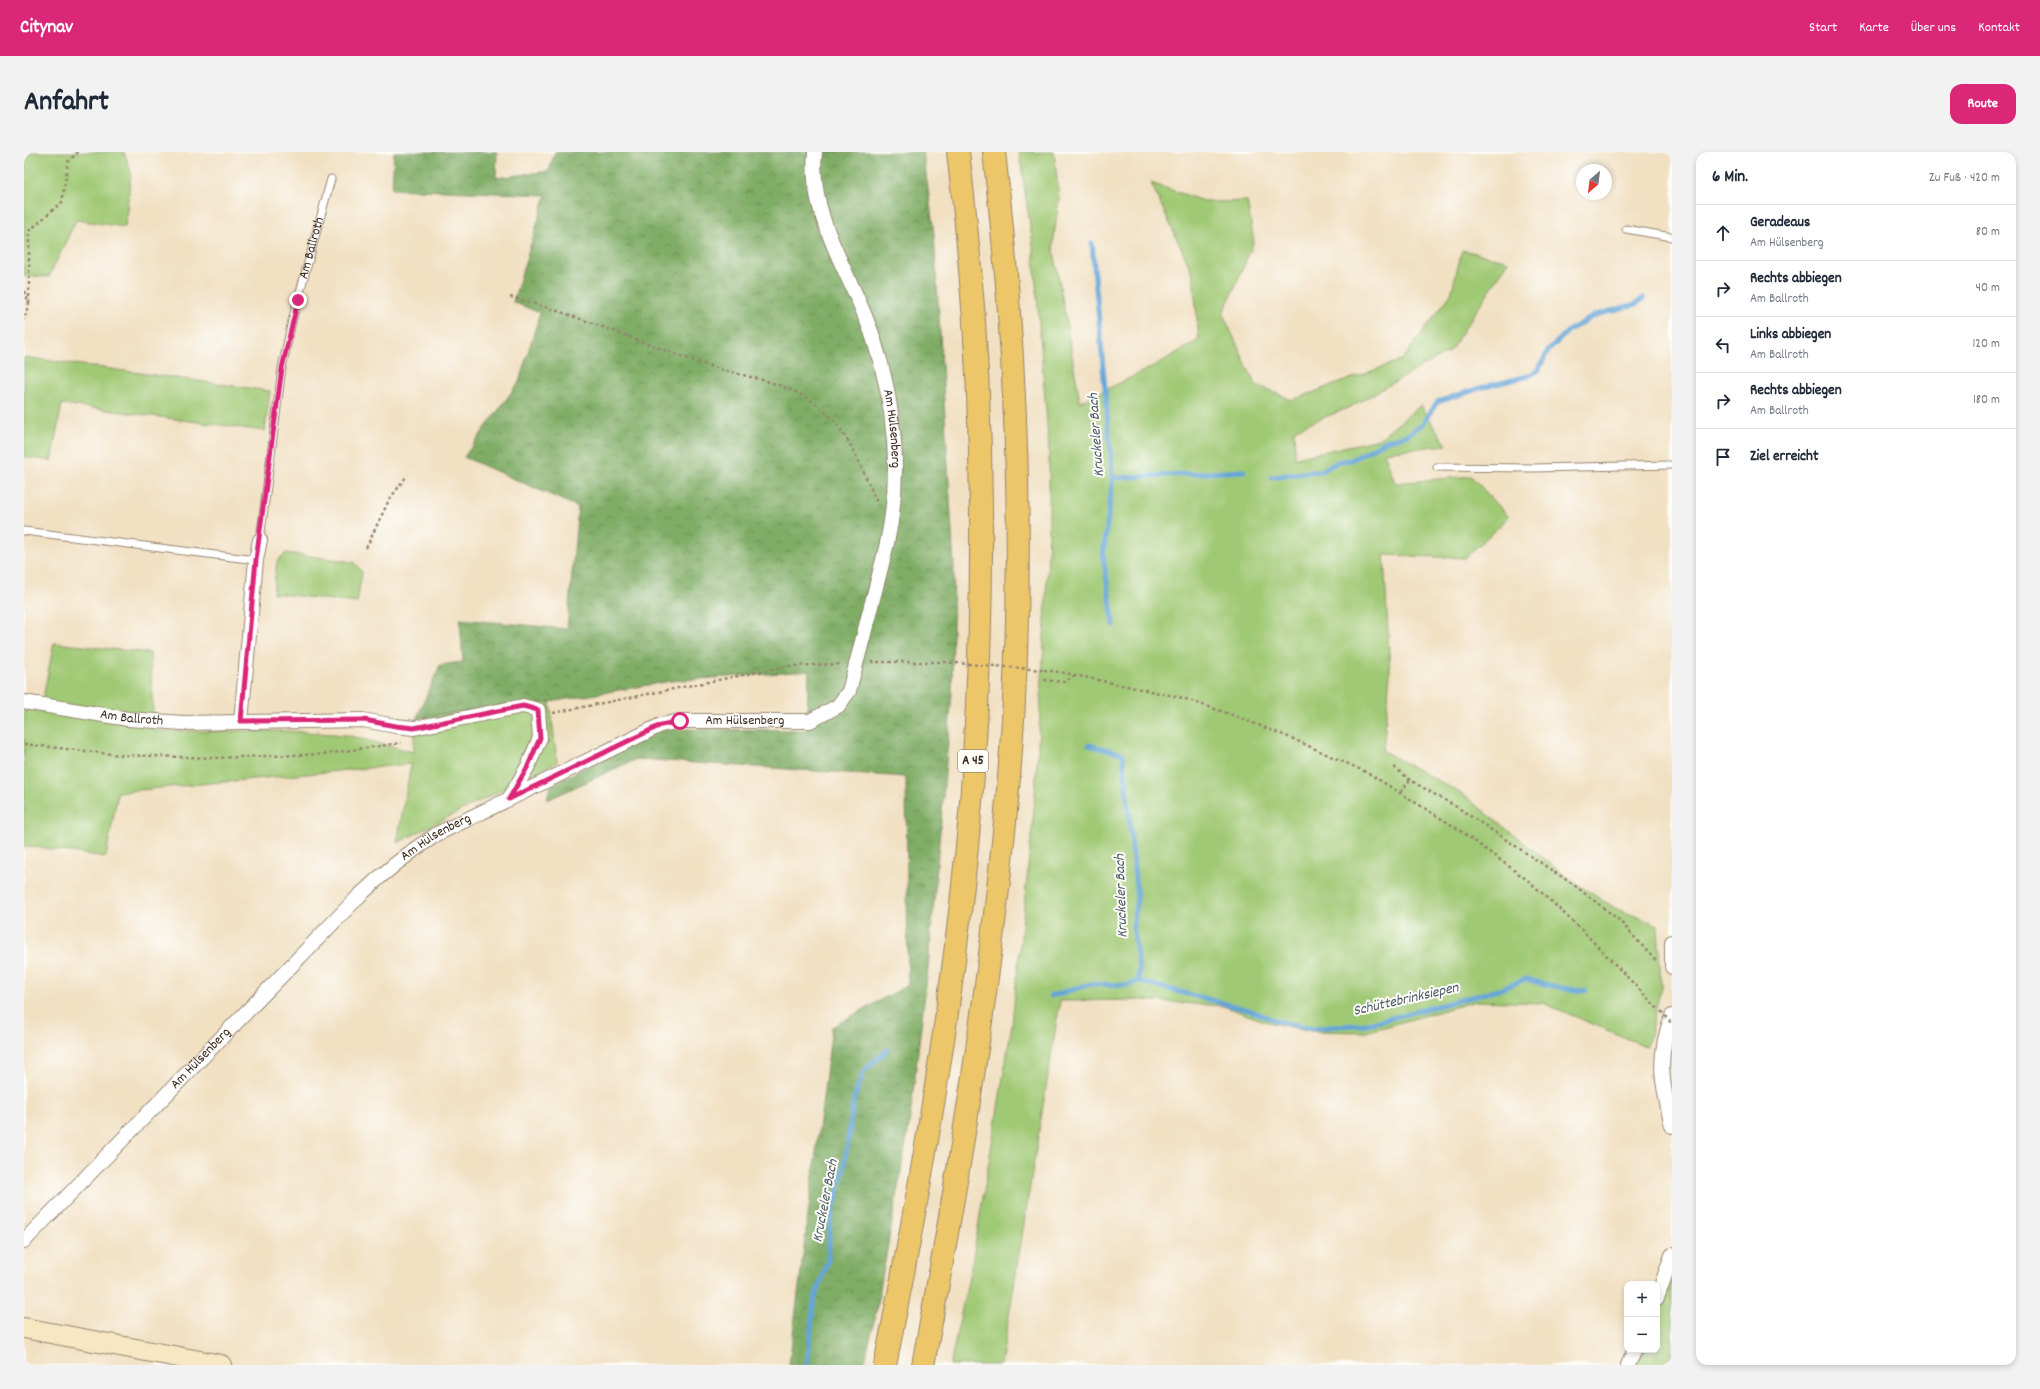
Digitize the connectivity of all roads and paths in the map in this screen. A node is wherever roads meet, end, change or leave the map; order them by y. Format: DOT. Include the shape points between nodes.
graph roads {
  1 [pos="78,152"];
  2 [pos="815,152"];
  3 [pos="958,152"];
  4 [pos="994,152"];
  5 [pos="331,179"];
  6 [pos="1626,229"];
  7 [pos="1672,237"];
  8 [pos="24,291"];
  9 [pos="510,297"];
  10 [pos="29,303"];
  11 [pos="24,320"];
  12 [pos="1672,465"];
  13 [pos="1436,468"];
  14 [pos="406,477"];
  15 [pos="879,507"];
  16 [pos="24,530"];
  17 [pos="260,540"];
  18 [pos="366,548"];
  19 [pos="256,560"];
  20 [pos="865,662"];
  21 [pos="850,663"];
  22 [pos="1075,675"];
  23 [pos="1044,680"];
  24 [pos="24,702"];
  25 [pos="540,716"];
  26 [pos="241,721"];
  27 [pos="402,743"];
  28 [pos="24,744"];
  29 [pos="1394,767"];
  30 [pos="1410,780"];
  31 [pos="1401,792"];
  32 [pos="509,799"];
  33 [pos="1672,942"];
  34 [pos="1666,966"];
  35 [pos="1666,1014"];
  36 [pos="1672,1024"];
  37 [pos="1672,1126"];
  38 [pos="24,1241"];
  39 [pos="1672,1255"];
  40 [pos="1660,1289"];
  41 [pos="24,1328"];
  42 [pos="1634,1353"];
  43 [pos="221,1365"];
  44 [pos="885,1365"];
  45 [pos="923,1365"];
  46 [pos="1628,1365"];
  1 -- 10 [label="path" via="68,162 62,202 29,231"];
  2 -- 32 [label="street, Am Hülsenberg, bridge" via="813,168 818,204 873,337 888,392 894,432 896,479 887,542 849,691 838,706 810,721 680,721 661,725"];
  3 -- 44 [label="highway, A 45" via="974,336 980,502 978,684 972,790 950,987 933,1104"];
  4 -- 45 [label="highway" via="1011,342 1016,496 1015,678 997,899 974,1078"];
  5 -- 17 [label="lane, Am Ballroth" via="292,321 282,368"];
  6 -- 7 [label="lane"];
  8 -- 10 [label="path"];
  9 -- 15 [label="path" via="615,330 714,367 798,392 823,410 845,436"];
  10 -- 11 [label="path"];
  12 -- 13 [label="lane"];
  14 -- 18 [label="path" via="389,500"];
  16 -- 19 [label="lane"];
  17 -- 19 [label="street, Am Ballroth"];
  19 -- 26 [label="street, Am Ballroth"];
  20 -- 22 [label="path, bridge" via="944,662"];
  21 -- 25 [label="path" via="788,666"];
  22 -- 23 [label="path" via="1064,682"];
  22 -- 31 [label="path" via="1183,698 1238,717 1368,773"];
  24 -- 26 [label="street, Am Ballroth" via="128,719 183,723"];
  25 -- 26 [label="street, Am Ballroth" via="538,710 523,706 414,728 364,720"];
  25 -- 32 [label="street" via="540,738"];
  27 -- 28 [label="path" via="324,754 214,758 120,755"];
  29 -- 30 [label="path"];
  30 -- 31 [label="path"];
  30 -- 34 [label="path" via="1460,809 1574,885 1619,920"];
  31 -- 35 [label="path" via="1481,845 1530,882"];
  32 -- 38 [label="street, Am Hülsenberg" via="437,834 383,873"];
  33 -- 34 [label="street"];
  35 -- 36 [label="path, bridge"];
  35 -- 37 [label="street" via="1660,1065"];
  39 -- 40 [label="street"];
  41 -- 43 [label="street"];
  42 -- 46 [label="street"];
}
